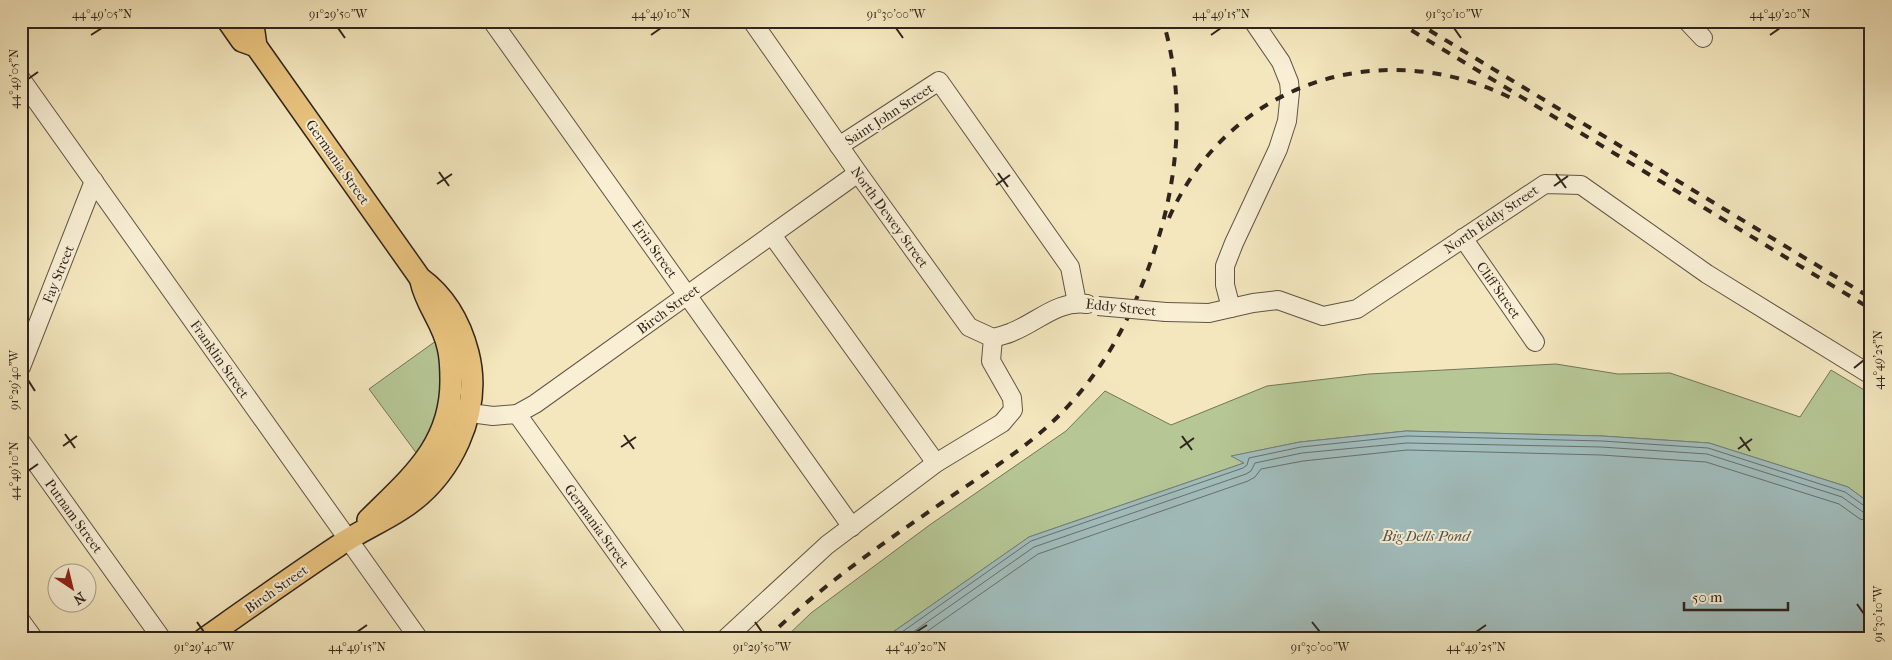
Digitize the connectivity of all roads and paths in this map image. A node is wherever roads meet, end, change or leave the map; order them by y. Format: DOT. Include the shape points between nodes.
graph roads {
  1 [pos="228,21"];
  2 [pos="247,21"];
  3 [pos="492,21"];
  4 [pos="752,21"];
  5 [pos="1252,21"];
  6 [pos="1687,21"];
  7 [pos="1703,38"];
  8 [pos="256,46"];
  9 [pos="21,79"];
  10 [pos="839,146"];
  11 [pos="858,173"];
  12 [pos="94,181"];
  13 [pos="772,235"];
  14 [pos="1463,238"];
  15 [pos="688,295"];
  16 [pos="1077,303"];
  17 [pos="1231,308"];
  18 [pos="1166,312"];
  19 [pos="993,338"];
  20 [pos="1535,342"];
  21 [pos="21,367"];
  22 [pos="1871,375"];
  23 [pos="458,411"];
  24 [pos="517,414"];
  25 [pos="21,442"];
  26 [pos="936,463"];
  27 [pos="852,527"];
  28 [pos="348,539"];
  29 [pos="21,621"];
  30 [pos="34,639"];
  31 [pos="162,639"];
  32 [pos="204,639"];
  33 [pos="419,639"];
  34 [pos="678,639"];
  35 [pos="725,639"];
  1 -- 8 [label="main road, Germania Street" via="242,41"];
  2 -- 8 [label="main road, Germania Street" via="254,32"];
  3 -- 15 [label="street, Erin Street"];
  4 -- 10 [label="street, North Dewey Street"];
  5 -- 17 [label="street" via="1280,62 1290,92 1287,121 1278,149 1225,266 1225,285"];
  6 -- 7 [label="street"];
  8 -- 23 [label="main road, Germania Street" via="420,278 423,292 444,332 451,367 451,396"];
  9 -- 12 [label="street, Franklin Street"];
  10 -- 11 [label="street, North Dewey Street"];
  10 -- 16 [label="street, Saint John Street" via="939,81 1070,267"];
  11 -- 13 [label="street, Birch Street"];
  11 -- 19 [label="street, North Dewey Street" via="969,327"];
  12 -- 21 [label="street, Fay Street"];
  12 -- 28 [label="street, Franklin Street"];
  13 -- 15 [label="street, Birch Street"];
  13 -- 26 [label="street"];
  14 -- 17 [label="street, North Eddy Street" via="1357,309 1323,316 1278,300"];
  14 -- 20 [label="street, Cliff Street"];
  14 -- 22 [label="street, North Eddy Street" via="1545,184 1581,185 1707,274"];
  15 -- 24 [label="street, Birch Street"];
  15 -- 27 [label="street, Erin Street"];
  16 -- 18 [label="street, Eddy Street, bridge"];
  16 -- 19 [label="street" via="1050,310 1012,332"];
  17 -- 18 [label="street, North Eddy Street" via="1209,314"];
  19 -- 26 [label="street" via="991,361 1012,398 1013,410 1002,422"];
  23 -- 24 [label="street, Birch Street" via="493,416"];
  23 -- 28 [label="main road, Birch Street" via="420,468"];
  24 -- 34 [label="street, Germania Street"];
  25 -- 31 [label="street, Putnam Street"];
  26 -- 27 [label="street"];
  27 -- 35 [label="street" via="807,561"];
  28 -- 32 [label="main road, Birch Street"];
  28 -- 33 [label="street, Franklin Street"];
  29 -- 30 [label="street"];
}
